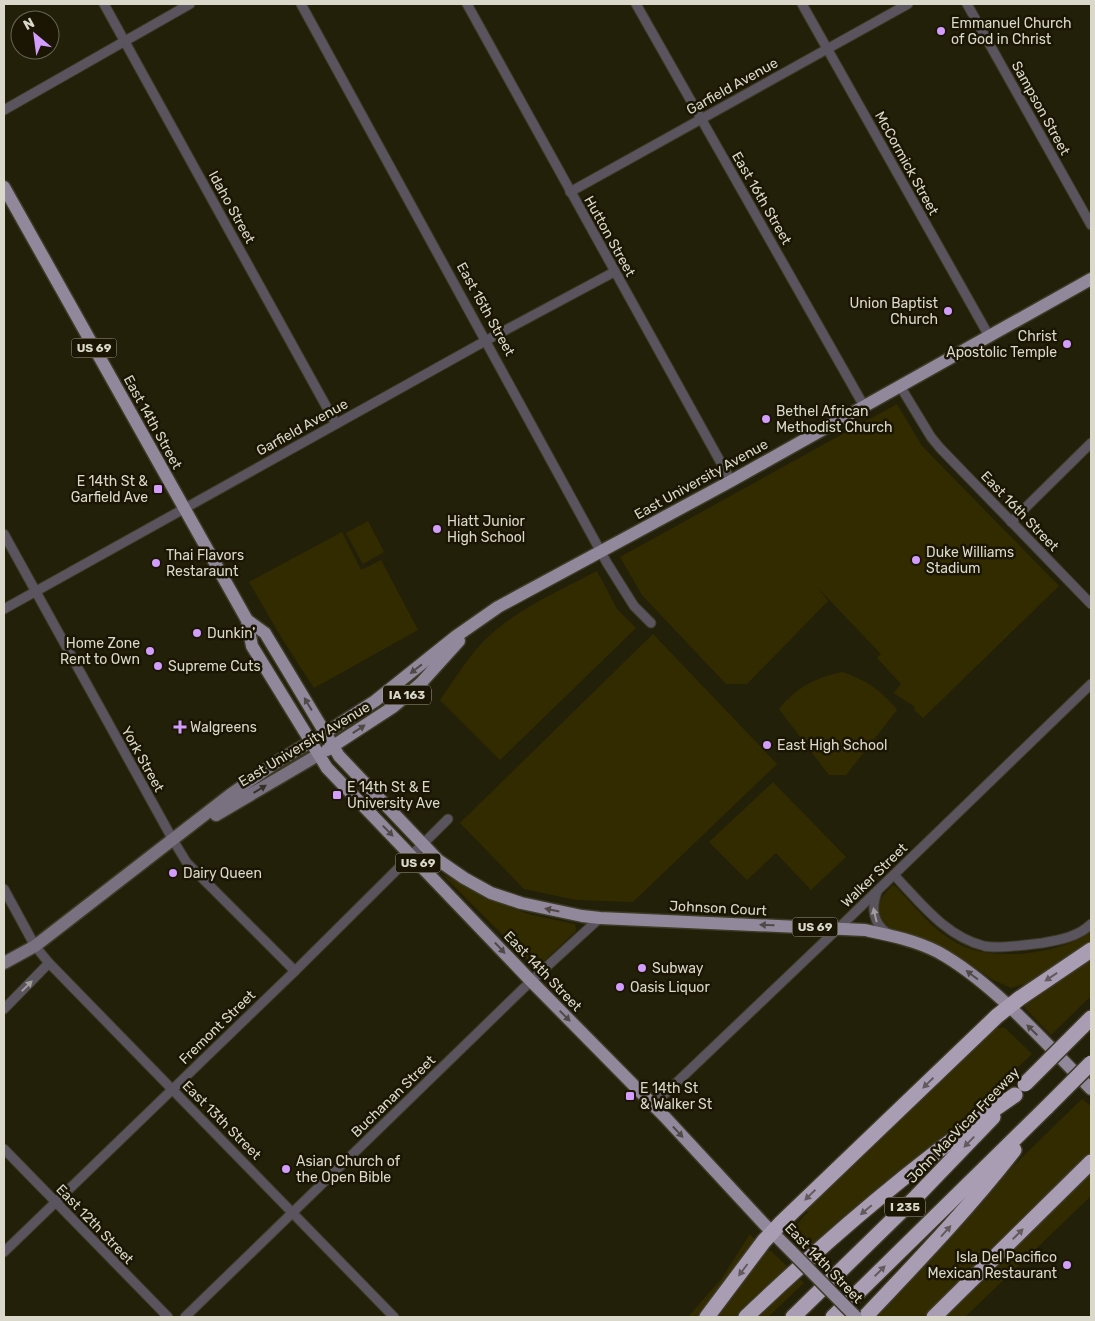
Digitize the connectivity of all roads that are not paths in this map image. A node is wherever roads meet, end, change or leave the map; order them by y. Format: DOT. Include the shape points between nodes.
graph roads {
  1 [pos="104,4"];
  2 [pos="190,4"];
  3 [pos="301,4"];
  4 [pos="467,4"];
  5 [pos="636,4"];
  6 [pos="802,4"];
  7 [pos="908,4"];
  8 [pos="967,4"];
  9 [pos="124,40"];
  10 [pos="828,48"];
  11 [pos="4,110"];
  12 [pos="702,118"];
  13 [pos="4,187"];
  14 [pos="570,192"];
  15 [pos="1091,225"];
  16 [pos="614,272"];
  17 [pos="1091,279"];
  18 [pos="988,336"];
  19 [pos="487,340"];
  20 [pos="900,386"];
  21 [pos="864,406"];
  22 [pos="336,424"];
  23 [pos="1091,443"];
  24 [pos="731,481"];
  25 [pos="184,508"];
  26 [pos="1011,522"];
  27 [pos="4,534"];
  28 [pos="600,550"];
  29 [pos="35,591"];
  30 [pos="1091,604"];
  31 [pos="4,609"];
  32 [pos="483,618"];
  33 [pos="247,620"];
  34 [pos="651,624"];
  35 [pos="1091,684"];
  36 [pos="326,733"];
  37 [pos="310,742"];
  38 [pos="333,746"];
  39 [pos="318,755"];
  40 [pos="448,819"];
  41 [pos="173,840"];
  42 [pos="422,844"];
  43 [pos="411,855"];
  44 [pos="894,875"];
  45 [pos="4,889"];
  46 [pos="877,891"];
  47 [pos="600,918"];
  48 [pos="1091,924"];
  49 [pos="839,928"];
  50 [pos="890,935"];
  51 [pos="35,946"];
  52 [pos="1091,950"];
  53 [pos="4,963"];
  54 [pos="50,963"];
  55 [pos="295,971"];
  56 [pos="531,981"];
  57 [pos="1008,1006"];
  58 [pos="4,1009"];
  59 [pos="1087,1023"];
  60 [pos="1091,1063"];
  61 [pos="1020,1089"];
  62 [pos="172,1090"];
  63 [pos="1091,1090"];
  64 [pos="653,1105"];
  65 [pos="1047,1107"];
  66 [pos="4,1149"];
  67 [pos="1091,1162"];
  68 [pos="55,1202"];
  69 [pos="293,1212"];
  70 [pos="773,1232"];
  71 [pos="4,1252"];
  72 [pos="168,1317"];
  73 [pos="185,1317"];
  74 [pos="394,1317"];
  75 [pos="707,1317"];
  76 [pos="746,1317"];
  77 [pos="792,1317"];
  78 [pos="832,1317"];
  79 [pos="856,1317"];
  80 [pos="865,1317"];
  81 [pos="934,1317"];
  1 -- 9 [label="street, Idaho Street"];
  2 -- 9 [label="street"];
  3 -- 19 [label="street, East 15th Street"];
  4 -- 14 [label="street, Hutton Street"];
  5 -- 12 [label="street, East 16th Street"];
  6 -- 10 [label="street, McCormick Street"];
  7 -- 10 [label="street, Garfield Avenue"];
  8 -- 15 [label="street, Sampson Street"];
  9 -- 11 [label="street"];
  9 -- 22 [label="street, Idaho Street"];
  10 -- 12 [label="street, Garfield Avenue"];
  10 -- 18 [label="street, McCormick Street"];
  12 -- 14 [label="street, Garfield Avenue"];
  12 -- 21 [label="street, East 16th Street"];
  13 -- 25 [label="main road, East 14th Street / US 69"];
  14 -- 16 [label="street, Hutton Street"];
  16 -- 19 [label="street, Garfield Avenue"];
  16 -- 24 [label="street, Hutton Street"];
  17 -- 18 [label="main road, East University Avenue / IA 163"];
  18 -- 20 [label="main road, East University Avenue / IA 163"];
  19 -- 22 [label="street, Garfield Avenue"];
  19 -- 28 [label="street, East 15th Street"];
  20 -- 21 [label="main road, East University Avenue / IA 163"];
  20 -- 26 [label="street, East 16th Street" via="931,437"];
  21 -- 24 [label="main road, East University Avenue / IA 163"];
  22 -- 25 [label="street, Garfield Avenue"];
  23 -- 26 [label="street"];
  24 -- 28 [label="main road, East University Avenue / IA 163"];
  25 -- 29 [label="street, Garfield Avenue"];
  25 -- 33 [label="main road, East 14th Street / US 69"];
  26 -- 30 [label="street, East 16th Street"];
  27 -- 29 [label="street, York Street"];
  28 -- 32 [label="main road, East University Avenue / IA 163"];
  28 -- 34 [label="street, East 15th Street" via="634,606"];
  29 -- 31 [label="street, Garfield Avenue"];
  29 -- 41 [label="street, York Street"];
  32 -- 36 [label="main road, East University Avenue / IA 163, one-way" via="454,637 375,701"];
  38 -- 32 [label="main road, East University Avenue / IA 163, one-way" via="393,707 421,683"];
  36 -- 33 [label="main road, East 14th Street / US 69, one-way" via="266,634"];
  33 -- 37 [label="main road, East 14th Street / US 69" via="252,646"];
  35 -- 44 [label="street, Walker Street"];
  36 -- 37 [label="main road, East University Avenue / IA 163"];
  36 -- 38 [label="main road, East 14th Street / US 69"];
  37 -- 39 [label="main road, East 14th Street / US 69"];
  37 -- 41 [label="main road, East University Avenue" via="230,795"];
  38 -- 39 [label="main road, East University Avenue / IA 163"];
  38 -- 42 [label="main road, East 14th Street / US 69"];
  41 -- 39 [label="main road, East University Avenue, one-way"];
  39 -- 43 [label="main road, East 14th Street / US 69, one-way"];
  40 -- 42 [label="street, Fremont Street"];
  41 -- 51 [label="main road, East University Avenue"];
  41 -- 55 [label="street, York Street" via="186,863"];
  42 -- 43 [label="street, Fremont Street"];
  47 -- 42 [label="main road, Johnson Court / US 69, one-way" via="521,903 491,893 438,860"];
  43 -- 55 [label="street, Fremont Street"];
  43 -- 56 [label="main road, East 14th Street / US 69, one-way"];
  44 -- 46 [label="street, Walker Street"];
  44 -- 48 [label="street" via="942,924 961,937 985,946 1022,946 1064,940"];
  45 -- 51 [label="street, East 13th Street"];
  46 -- 49 [label="street, Walker Street"];
  50 -- 46 [label="street, one-way" via="876,921 873,901"];
  49 -- 47 [label="main road, Johnson Court / US 69, one-way"];
  47 -- 56 [label="street, Buchanan Street"];
  49 -- 50 [label="main road, Johnson Court / US 69"];
  49 -- 64 [label="street, Walker Street"];
  57 -- 50 [label="main road, Johnson Court / US 69, one-way" via="972,975 937,952"];
  51 -- 53 [label="main road, East University Avenue"];
  51 -- 54 [label="street, East 13th Street"];
  52 -- 57 [label="highway, one-way"];
  58 -- 54 [label="street, one-way"];
  54 -- 62 [label="street, East 13th Street"];
  55 -- 62 [label="street, Fremont Street"];
  56 -- 64 [label="main road, East 14th Street / US 69, one-way"];
  56 -- 69 [label="street, Buchanan Street"];
  63 -- 57 [label="main road, US 69, one-way"];
  57 -- 70 [label="highway, one-way"];
  59 -- 61 [label="highway, John MacVicar Freeway / I 235, bridge"];
  60 -- 65 [label="highway, I 235, bridge"];
  61 -- 76 [label="highway, one-way" via="941,1147 819,1250"];
  61 -- 77 [label="highway, John MacVicar Freeway / I 235, one-way" via="916,1197"];
  62 -- 68 [label="street, Fremont Street"];
  62 -- 69 [label="street, East 13th Street"];
  64 -- 70 [label="main road, East 14th Street / US 69, one-way"];
  78 -- 65 [label="highway, I 235, one-way"];
  80 -- 65 [label="highway, one-way" via="989,1182"];
  66 -- 68 [label="street, East 12th Street"];
  81 -- 67 [label="highway, one-way"];
  68 -- 71 [label="street, Fremont Street"];
  68 -- 72 [label="street, East 12th Street"];
  69 -- 73 [label="street, Buchanan Street"];
  69 -- 74 [label="street, East 13th Street"];
  70 -- 75 [label="highway, one-way"];
  70 -- 79 [label="main road, East 14th Street / US 69, bridge"];
}
